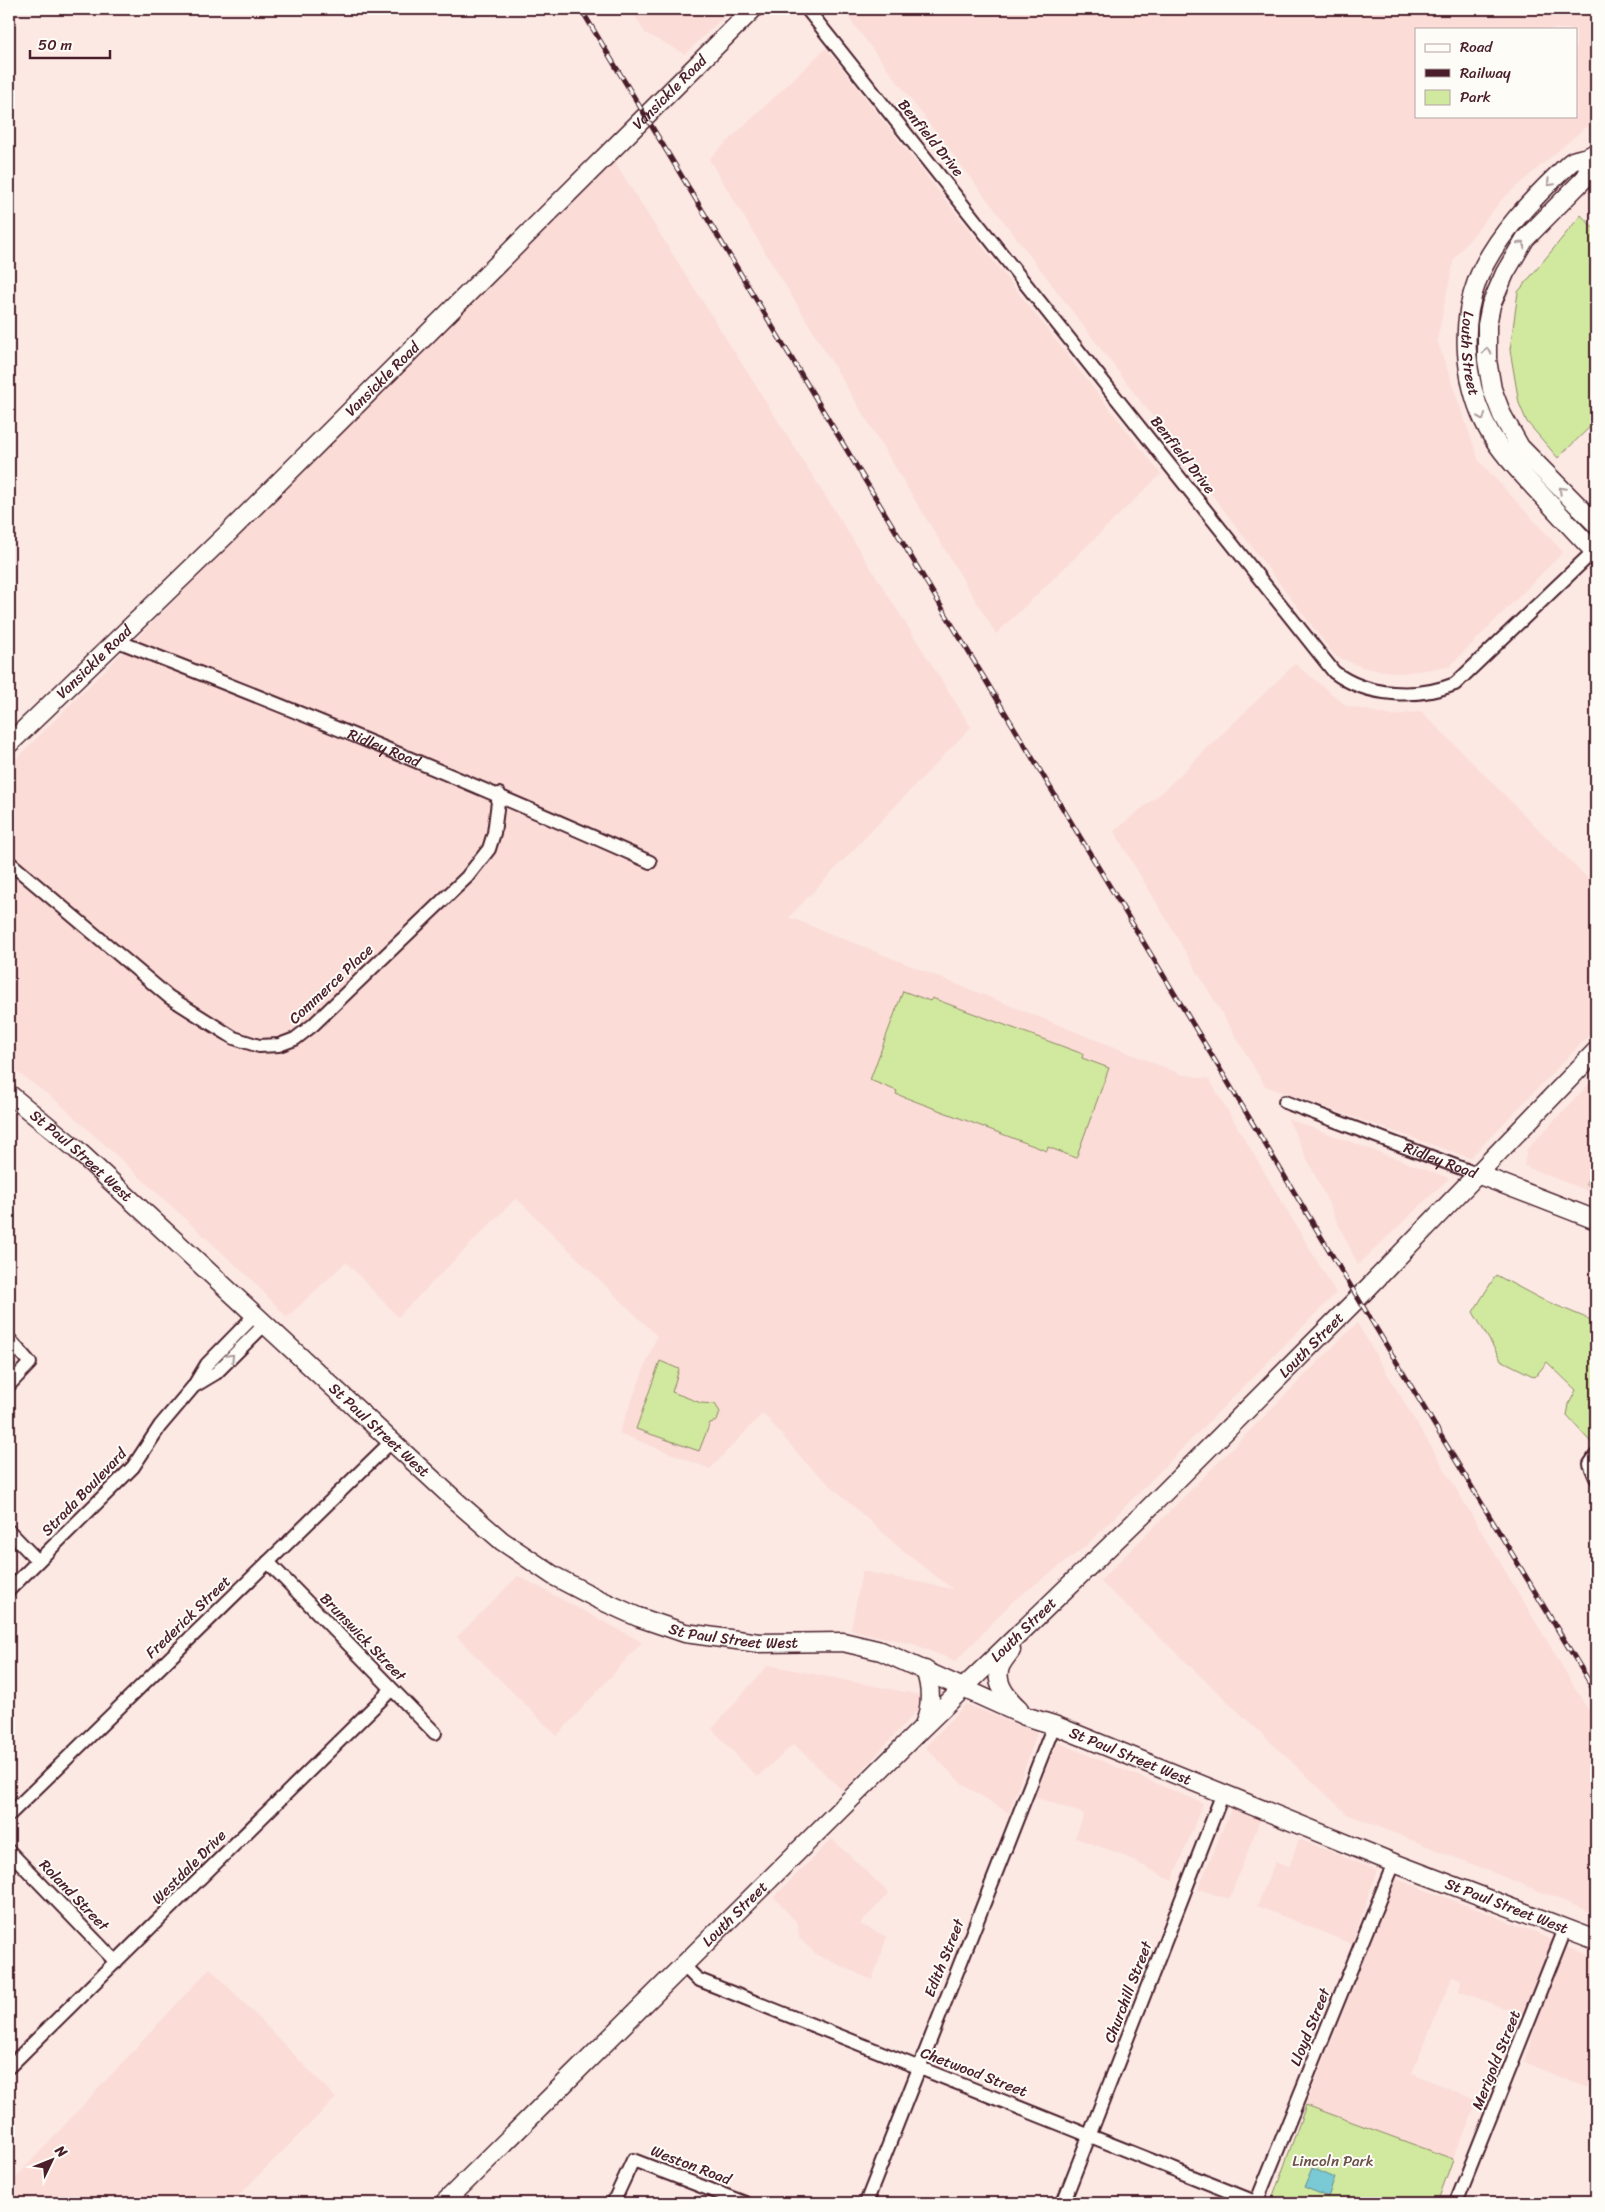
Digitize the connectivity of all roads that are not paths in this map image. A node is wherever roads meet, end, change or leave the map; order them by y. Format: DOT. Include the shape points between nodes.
graph roads {
  1 [pos="753,9"];
  2 [pos="807,9"];
  3 [pos="1593,155"];
  4 [pos="1596,524"];
  5 [pos="1595,551"];
  6 [pos="115,640"];
  7 [pos="9,744"];
  8 [pos="499,794"];
  9 [pos="9,862"];
  10 [pos="650,862"];
  11 [pos="1596,1052"];
  12 [pos="9,1094"];
  13 [pos="1285,1102"];
  14 [pos="1477,1174"];
  15 [pos="1596,1220"];
  16 [pos="261,1319"];
  17 [pos="9,1339"];
  18 [pos="9,1385"];
  19 [pos="391,1442"];
  20 [pos="1596,1456"];
  21 [pos="1596,1478"];
  22 [pos="9,1530"];
  23 [pos="38,1561"];
  24 [pos="268,1562"];
  25 [pos="9,1590"];
  26 [pos="1026,1627"];
  27 [pos="924,1670"];
  28 [pos="965,1687"];
  29 [pos="391,1690"];
  30 [pos="1025,1716"];
  31 [pos="924,1725"];
  32 [pos="1054,1725"];
  33 [pos="435,1733"];
  34 [pos="1223,1793"];
  35 [pos="9,1815"];
  36 [pos="9,1851"];
  37 [pos="1394,1862"];
  38 [pos="1565,1929"];
  39 [pos="1596,1940"];
  40 [pos="116,1962"];
  41 [pos="682,1964"];
  42 [pos="9,2067"];
  43 [pos="918,2067"];
  44 [pos="1090,2134"];
  45 [pos="444,2203"];
  46 [pos="613,2203"];
  47 [pos="745,2203"];
  48 [pos="866,2203"];
  49 [pos="1063,2203"];
  50 [pos="1257,2203"];
  51 [pos="1456,2203"];
  1 -- 6 [label="main road, Vansickle Road" via="228,533"];
  2 -- 5 [label="street, Benfield Drive" via="1334,672 1348,683 1395,694 1438,691 1455,684"];
  4 -- 3 [label="main road, Louth Street, one-way" via="1520,448 1502,416 1492,389 1487,360 1491,305 1504,273 1525,239 1587,176"];
  3 -- 5 [label="main road, Louth Street, one-way" via="1572,161 1504,235 1476,284 1468,323 1467,360 1473,393 1484,422 1507,458"];
  6 -- 7 [label="main road, Vansickle Road"];
  6 -- 8 [label="street, Ridley Road"];
  8 -- 9 [label="street, Commerce Place" via="489,848 467,877 313,1025 296,1039 279,1045 259,1046 234,1038 169,997"];
  8 -- 10 [label="street, Ridley Road"];
  11 -- 14 [label="main road, Louth Street"];
  12 -- 16 [label="main road, St Paul Street West" via="76,1149"];
  13 -- 14 [label="street, Ridley Road"];
  14 -- 15 [label="main road, Ridley Road"];
  14 -- 26 [label="main road, Louth Street" via="1220,1438"];
  16 -- 19 [label="main road, St Paul Street West"];
  16 -- 23 [label="street, Strada Boulevard" via="207,1364 194,1387 170,1413 133,1467"];
  17 -- 18 [label="street" via="30,1363"];
  19 -- 24 [label="street, Frederick Street"];
  19 -- 27 [label="main road, St Paul Street West" via="502,1540 554,1576 638,1617 685,1633 759,1643 843,1642 881,1651"];
  20 -- 21 [label="street" via="1590,1464"];
  22 -- 23 [label="street"];
  23 -- 25 [label="street, Strada Boulevard"];
  24 -- 29 [label="street, Brunswick Street"];
  24 -- 35 [label="street, Frederick Street"];
  26 -- 28 [label="main road, Louth Street"];
  26 -- 30 [label="main road" via="1000,1668 999,1675 1006,1696"];
  27 -- 28 [label="main road, St Paul Street West"];
  27 -- 31 [label="main road" via="931,1691"];
  28 -- 30 [label="main road, St Paul Street West"];
  28 -- 31 [label="main road, Louth Street"];
  29 -- 33 [label="street, Brunswick Street"];
  29 -- 40 [label="street, Westdale Drive"];
  30 -- 32 [label="main road, St Paul Street West"];
  31 -- 41 [label="main road, Louth Street"];
  32 -- 34 [label="main road, St Paul Street West"];
  32 -- 43 [label="street, Edith Street"];
  34 -- 37 [label="main road, St Paul Street West"];
  34 -- 44 [label="street, Churchill Street"];
  36 -- 40 [label="street, Roland Street"];
  37 -- 38 [label="main road, St Paul Street West"];
  37 -- 50 [label="street, Lloyd Street"];
  38 -- 39 [label="main road, St Paul Street West"];
  38 -- 51 [label="street, Merigold Street"];
  40 -- 42 [label="street, Westdale Drive"];
  41 -- 43 [label="street, Chetwood Street" via="697,1979"];
  41 -- 45 [label="main road, Louth Street"];
  43 -- 44 [label="street, Chetwood Street"];
  43 -- 48 [label="street, Edith Street"];
  44 -- 49 [label="street, Churchill Street"];
  44 -- 50 [label="street, Chetwood Street"];
  46 -- 47 [label="street, Weston Road" via="633,2160"];
}
